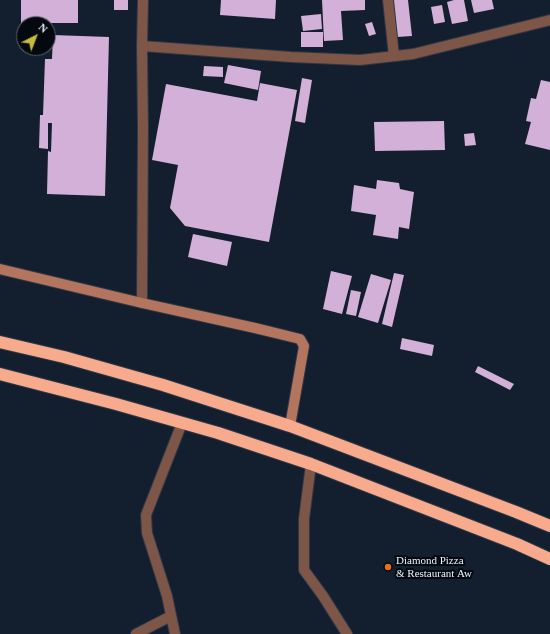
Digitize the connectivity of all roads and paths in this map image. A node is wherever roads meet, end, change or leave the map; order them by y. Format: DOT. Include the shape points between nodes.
graph roads {
  1 [pos="143,0"];
  2 [pos="388,0"];
  3 [pos="550,20"];
  4 [pos="142,46"];
  5 [pos="394,56"];
  6 [pos="0,270"];
  7 [pos="142,303"];
  8 [pos="0,342"];
  9 [pos="0,374"];
  10 [pos="182,423"];
  11 [pos="290,426"];
  12 [pos="311,464"];
  13 [pos="550,526"];
  14 [pos="550,559"];
  15 [pos="171,616"];
  16 [pos="136,634"];
  17 [pos="175,634"];
  18 [pos="347,634"];
  1 -- 4 [label="street"];
  2 -- 5 [label="street"];
  3 -- 5 [label="street" via="413,54"];
  4 -- 5 [label="street" via="360,60"];
  4 -- 7 [label="street"];
  6 -- 7 [label="street"];
  7 -- 11 [label="street" via="300,339 304,346"];
  8 -- 11 [label="highway" via="163,384"];
  9 -- 10 [label="highway"];
  10 -- 12 [label="highway"];
  10 -- 15 [label="street" via="146,515 147,533"];
  11 -- 13 [label="highway"];
  12 -- 14 [label="highway"];
  12 -- 18 [label="street" via="304,519 304,570"];
  15 -- 16 [label="street"];
  15 -- 17 [label="street"];
}
